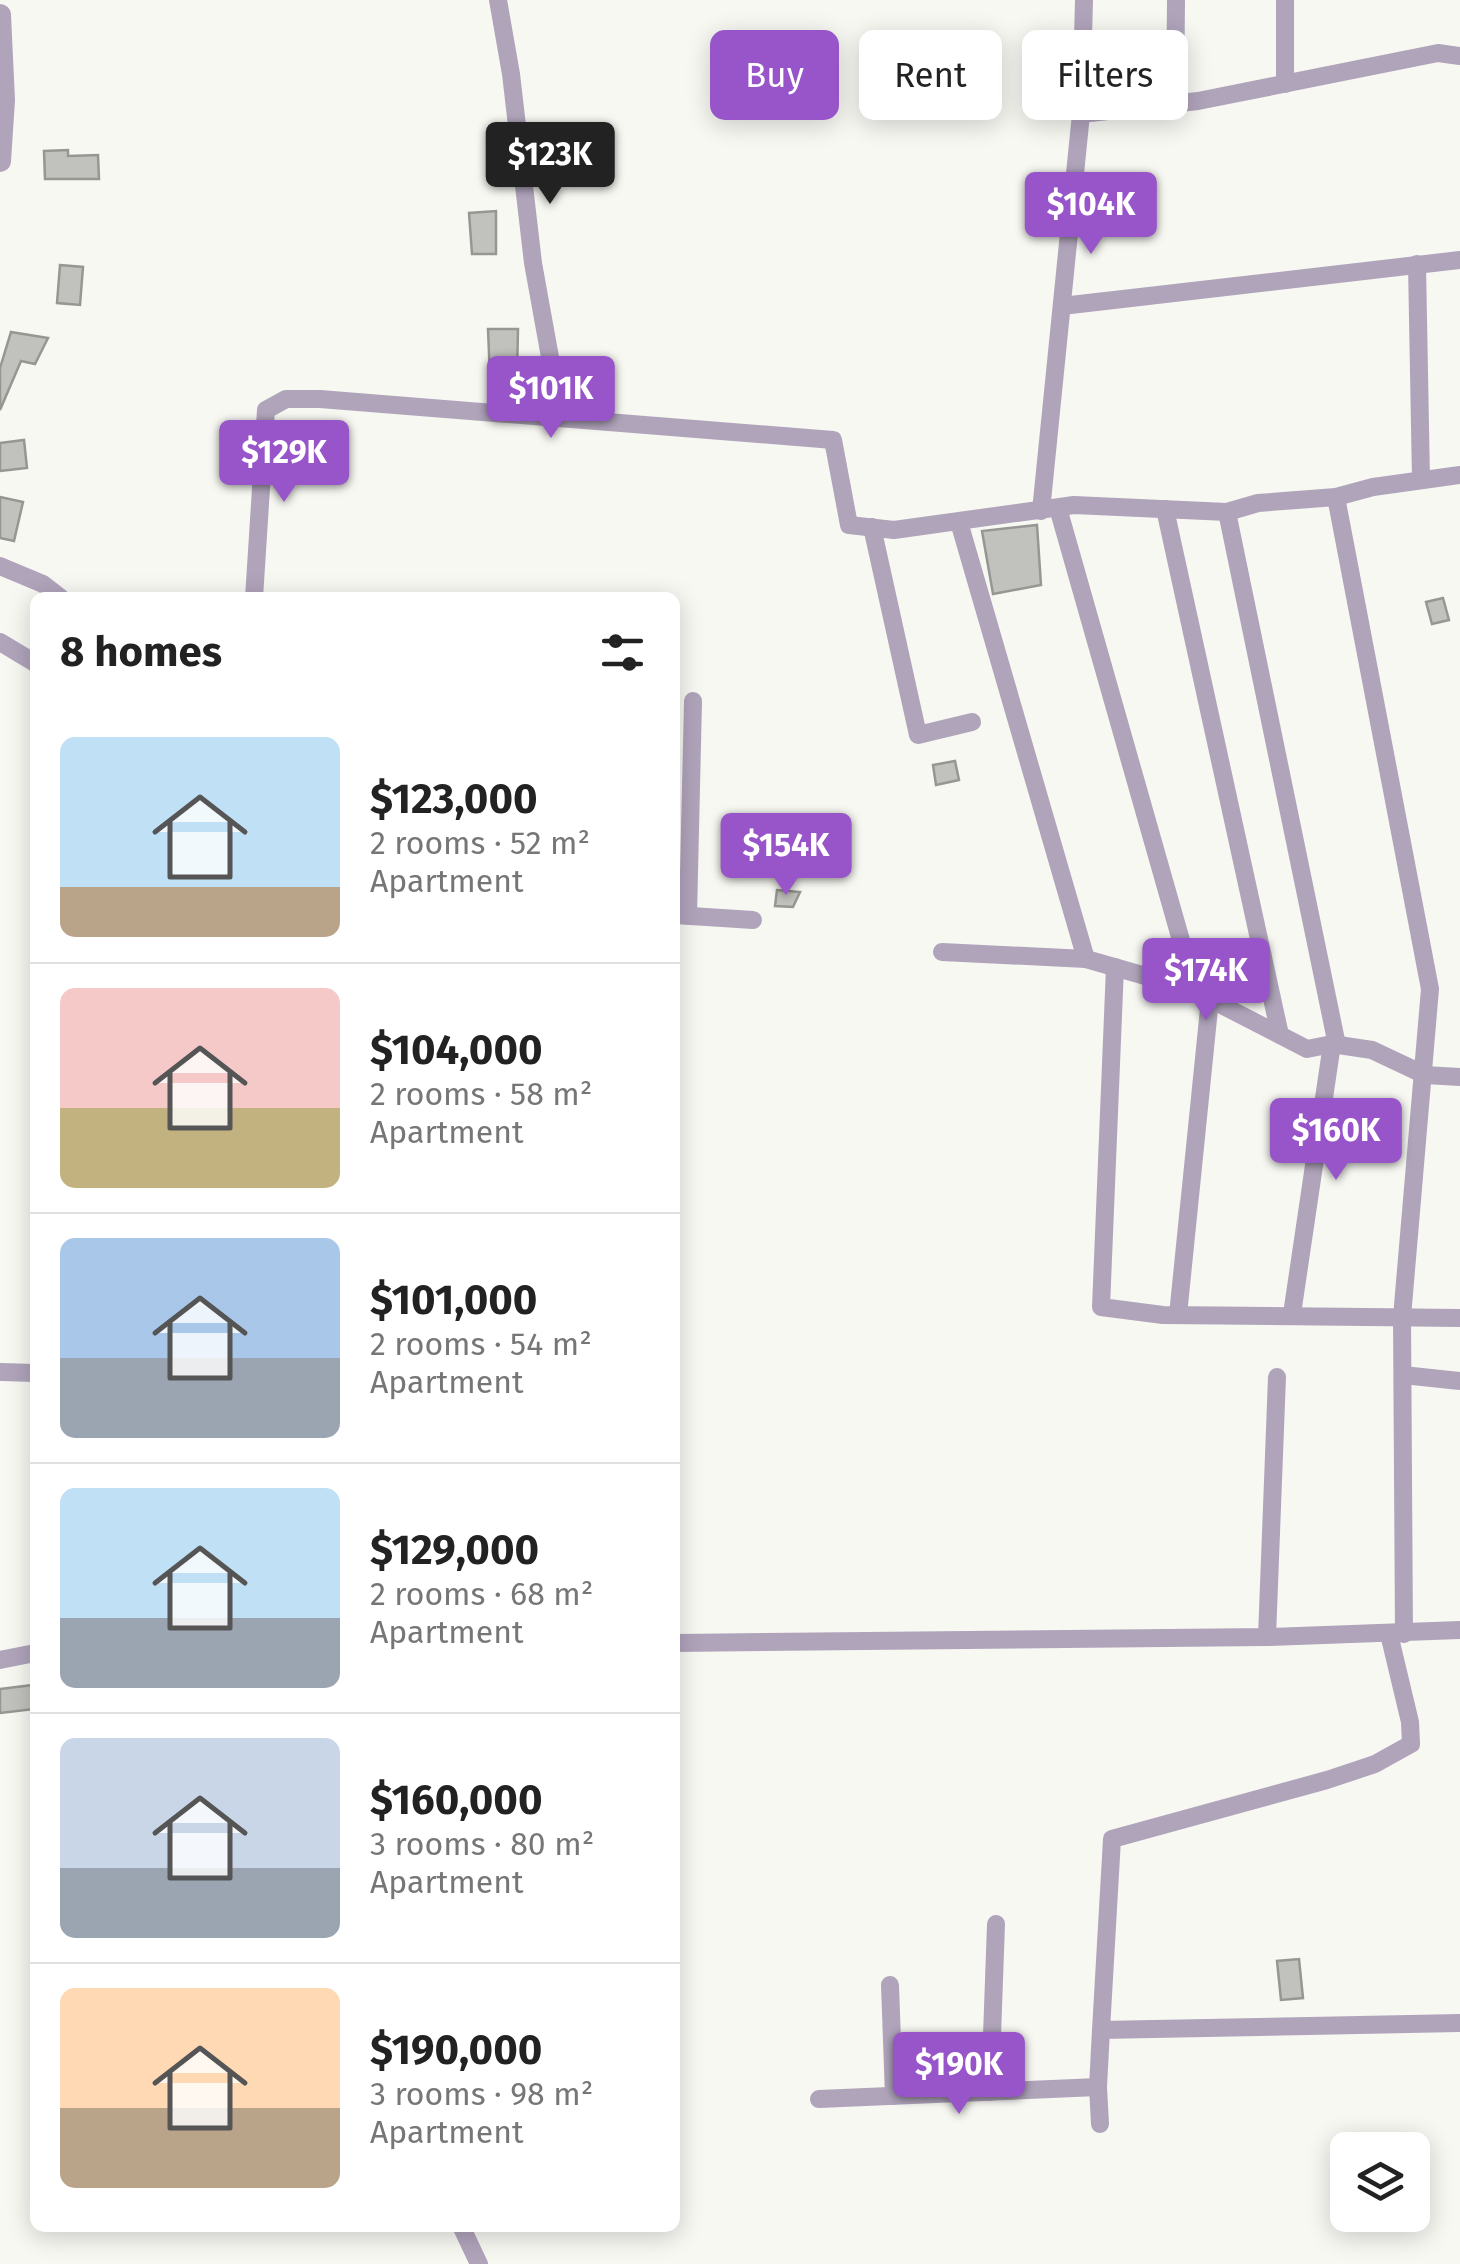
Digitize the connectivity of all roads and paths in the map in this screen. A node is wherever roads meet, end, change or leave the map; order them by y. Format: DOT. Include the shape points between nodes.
graph roads {
  1 [pos="498,0"];
  2 [pos="1084,0"];
  3 [pos="1176,0"];
  4 [pos="1285,0"];
  5 [pos="0,15"];
  6 [pos="1083,30"];
  7 [pos="1176,30"];
  8 [pos="1460,56"];
  9 [pos="1285,84"];
  10 [pos="1188,102"];
  11 [pos="1080,120"];
  12 [pos="0,160"];
  13 [pos="1460,260"];
  14 [pos="1417,264"];
  15 [pos="1062,306"];
  16 [pos="562,418"];
  17 [pos="1460,475"];
  18 [pos="1421,480"];
  19 [pos="1336,497"];
  20 [pos="1049,509"];
  21 [pos="1165,509"];
  22 [pos="1228,512"];
  23 [pos="959,522"];
  24 [pos="872,527"];
  25 [pos="0,566"];
  26 [pos="53,592"];
  27 [pos="254,592"];
  28 [pos="0,642"];
  29 [pos="30,660"];
  30 [pos="693,701"];
  31 [pos="972,722"];
  32 [pos="681,915"];
  33 [pos="753,920"];
  34 [pos="942,952"];
  35 [pos="1086,959"];
  36 [pos="1115,967"];
  37 [pos="1203,996"];
  38 [pos="1280,1034"];
  39 [pos="1334,1045"];
  40 [pos="1425,1075"];
  41 [pos="1460,1077"];
  42 [pos="1292,1314"];
  43 [pos="1178,1315"];
  44 [pos="1402,1317"];
  45 [pos="1460,1318"];
  46 [pos="0,1372"];
  47 [pos="30,1373"];
  48 [pos="1403,1375"];
  49 [pos="1278,1377"];
  50 [pos="1460,1381"];
  51 [pos="1460,1630"];
  52 [pos="1396,1634"];
  53 [pos="1267,1637"];
  54 [pos="680,1643"];
  55 [pos="30,1654"];
  56 [pos="0,1660"];
  57 [pos="996,1924"];
  58 [pos="890,1985"];
  59 [pos="1460,2023"];
  60 [pos="1101,2030"];
  61 [pos="1098,2087"];
  62 [pos="990,2092"];
  63 [pos="894,2096"];
  64 [pos="819,2099"];
  65 [pos="1100,2124"];
  66 [pos="464,2232"];
  67 [pos="479,2264"];
  1 -- 16 [label="street" via="533,263"];
  2 -- 6 [label="street"];
  3 -- 7 [label="street"];
  4 -- 9 [label="street"];
  5 -- 12 [label="street"];
  8 -- 9 [label="street" via="1438,53"];
  9 -- 10 [label="street"];
  11 -- 15 [label="street"];
  13 -- 14 [label="street"];
  14 -- 15 [label="street"];
  14 -- 18 [label="street"];
  15 -- 20 [label="street"];
  16 -- 24 [label="street" via="833,440 849,525"];
  16 -- 27 [label="street" via="320,399 286,399 266,410"];
  17 -- 18 [label="street"];
  18 -- 19 [label="street"];
  19 -- 22 [label="street"];
  19 -- 40 [label="street" via="1430,989"];
  20 -- 21 [label="street"];
  20 -- 23 [label="street"];
  20 -- 37 [label="street"];
  21 -- 22 [label="street"];
  21 -- 38 [label="street"];
  22 -- 39 [label="street"];
  23 -- 24 [label="street"];
  23 -- 35 [label="street"];
  24 -- 31 [label="street" via="918,735"];
  25 -- 26 [label="street"];
  28 -- 29 [label="street"];
  30 -- 32 [label="street"];
  32 -- 33 [label="street"];
  34 -- 35 [label="street"];
  35 -- 36 [label="street"];
  36 -- 37 [label="street"];
  36 -- 43 [label="street" via="1101,1307"];
  37 -- 38 [label="street"];
  37 -- 43 [label="street"];
  38 -- 39 [label="street" via="1307,1049"];
  39 -- 40 [label="street" via="1372,1050"];
  39 -- 42 [label="street"];
  40 -- 41 [label="street"];
  40 -- 44 [label="street"];
  42 -- 43 [label="street"];
  42 -- 44 [label="street"];
  44 -- 45 [label="street"];
  44 -- 48 [label="street"];
  46 -- 47 [label="street"];
  48 -- 50 [label="street"];
  48 -- 52 [label="street"];
  49 -- 53 [label="street"];
  51 -- 52 [label="street"];
  52 -- 53 [label="street"];
  52 -- 60 [label="street" via="1411,1744 1327,1780 1112,1839"];
  53 -- 54 [label="street"];
  55 -- 56 [label="street"];
  57 -- 62 [label="street"];
  58 -- 63 [label="street"];
  59 -- 60 [label="street"];
  60 -- 61 [label="street"];
  61 -- 62 [label="street"];
  61 -- 65 [label="street"];
  62 -- 63 [label="street"];
  63 -- 64 [label="street"];
  66 -- 67 [label="street"];
}
